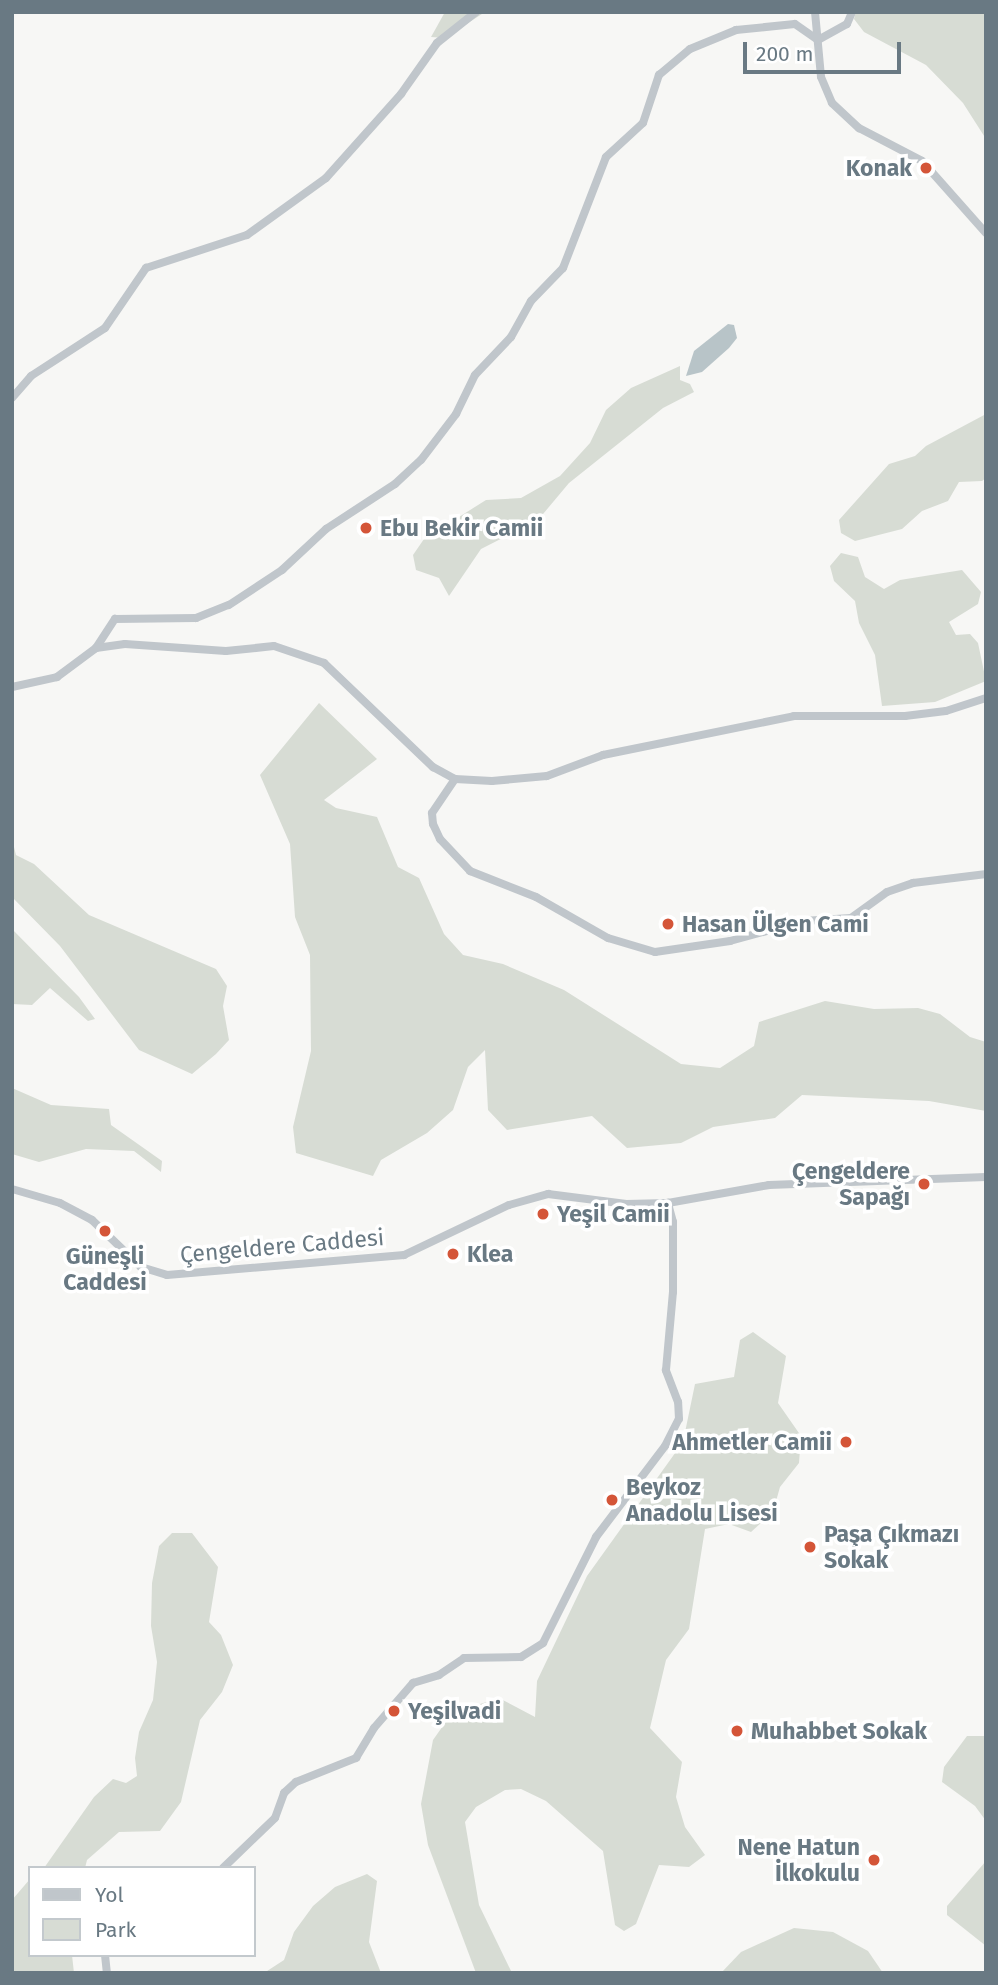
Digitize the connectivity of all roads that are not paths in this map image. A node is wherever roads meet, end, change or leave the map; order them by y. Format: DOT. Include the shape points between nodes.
graph roads {
  1 [pos="476,12"];
  2 [pos="815,12"];
  3 [pos="852,12"];
  4 [pos="818,40"];
  5 [pos="986,233"];
  6 [pos="12,398"];
  7 [pos="96,648"];
  8 [pos="12,687"];
  9 [pos="986,698"];
  10 [pos="455,779"];
  11 [pos="986,874"];
  12 [pos="986,1177"];
  13 [pos="12,1189"];
  14 [pos="668,1203"];
  15 [pos="225,1866"];
  1 -- 6 [label="street" via="437,43 401,94 326,177 247,235 146,268 94,339 31,376"];
  2 -- 4 [label="street"];
  3 -- 4 [label="street" via="847,24"];
  4 -- 5 [label="street" via="821,77 838,111 859,128 922,161"];
  4 -- 7 [label="street" via="795,24 736,30 690,49 659,75 643,123 606,157 563,268 531,301 511,338 475,375 456,414 421,460 395,484 326,529 282,570 229,605 196,618 115,619"];
  7 -- 8 [label="street" via="57,677"];
  7 -- 10 [label="street" via="125,644 226,652 274,646 299,651 324,663 414,751"];
  9 -- 10 [label="street" via="946,711 905,716 794,716 615,752 547,776"];
  10 -- 11 [label="street" via="432,813 433,824 440,839 470,871 536,897 608,937 655,952 730,941 803,922 851,918 887,892 913,883"];
  12 -- 14 [label="street, Çengeldere Caddesi" via="769,1185"];
  13 -- 14 [label="street, Çengeldere Caddesi" via="60,1203 92,1220 141,1267 167,1275 404,1255 509,1205 548,1194 626,1204"];
  14 -- 15 [label="street" via="673,1222 673,1292 666,1370 679,1419 665,1446 596,1537 543,1643 521,1657 464,1658 439,1675 413,1683 374,1728 356,1758 296,1782 284,1793 275,1818"];
}
